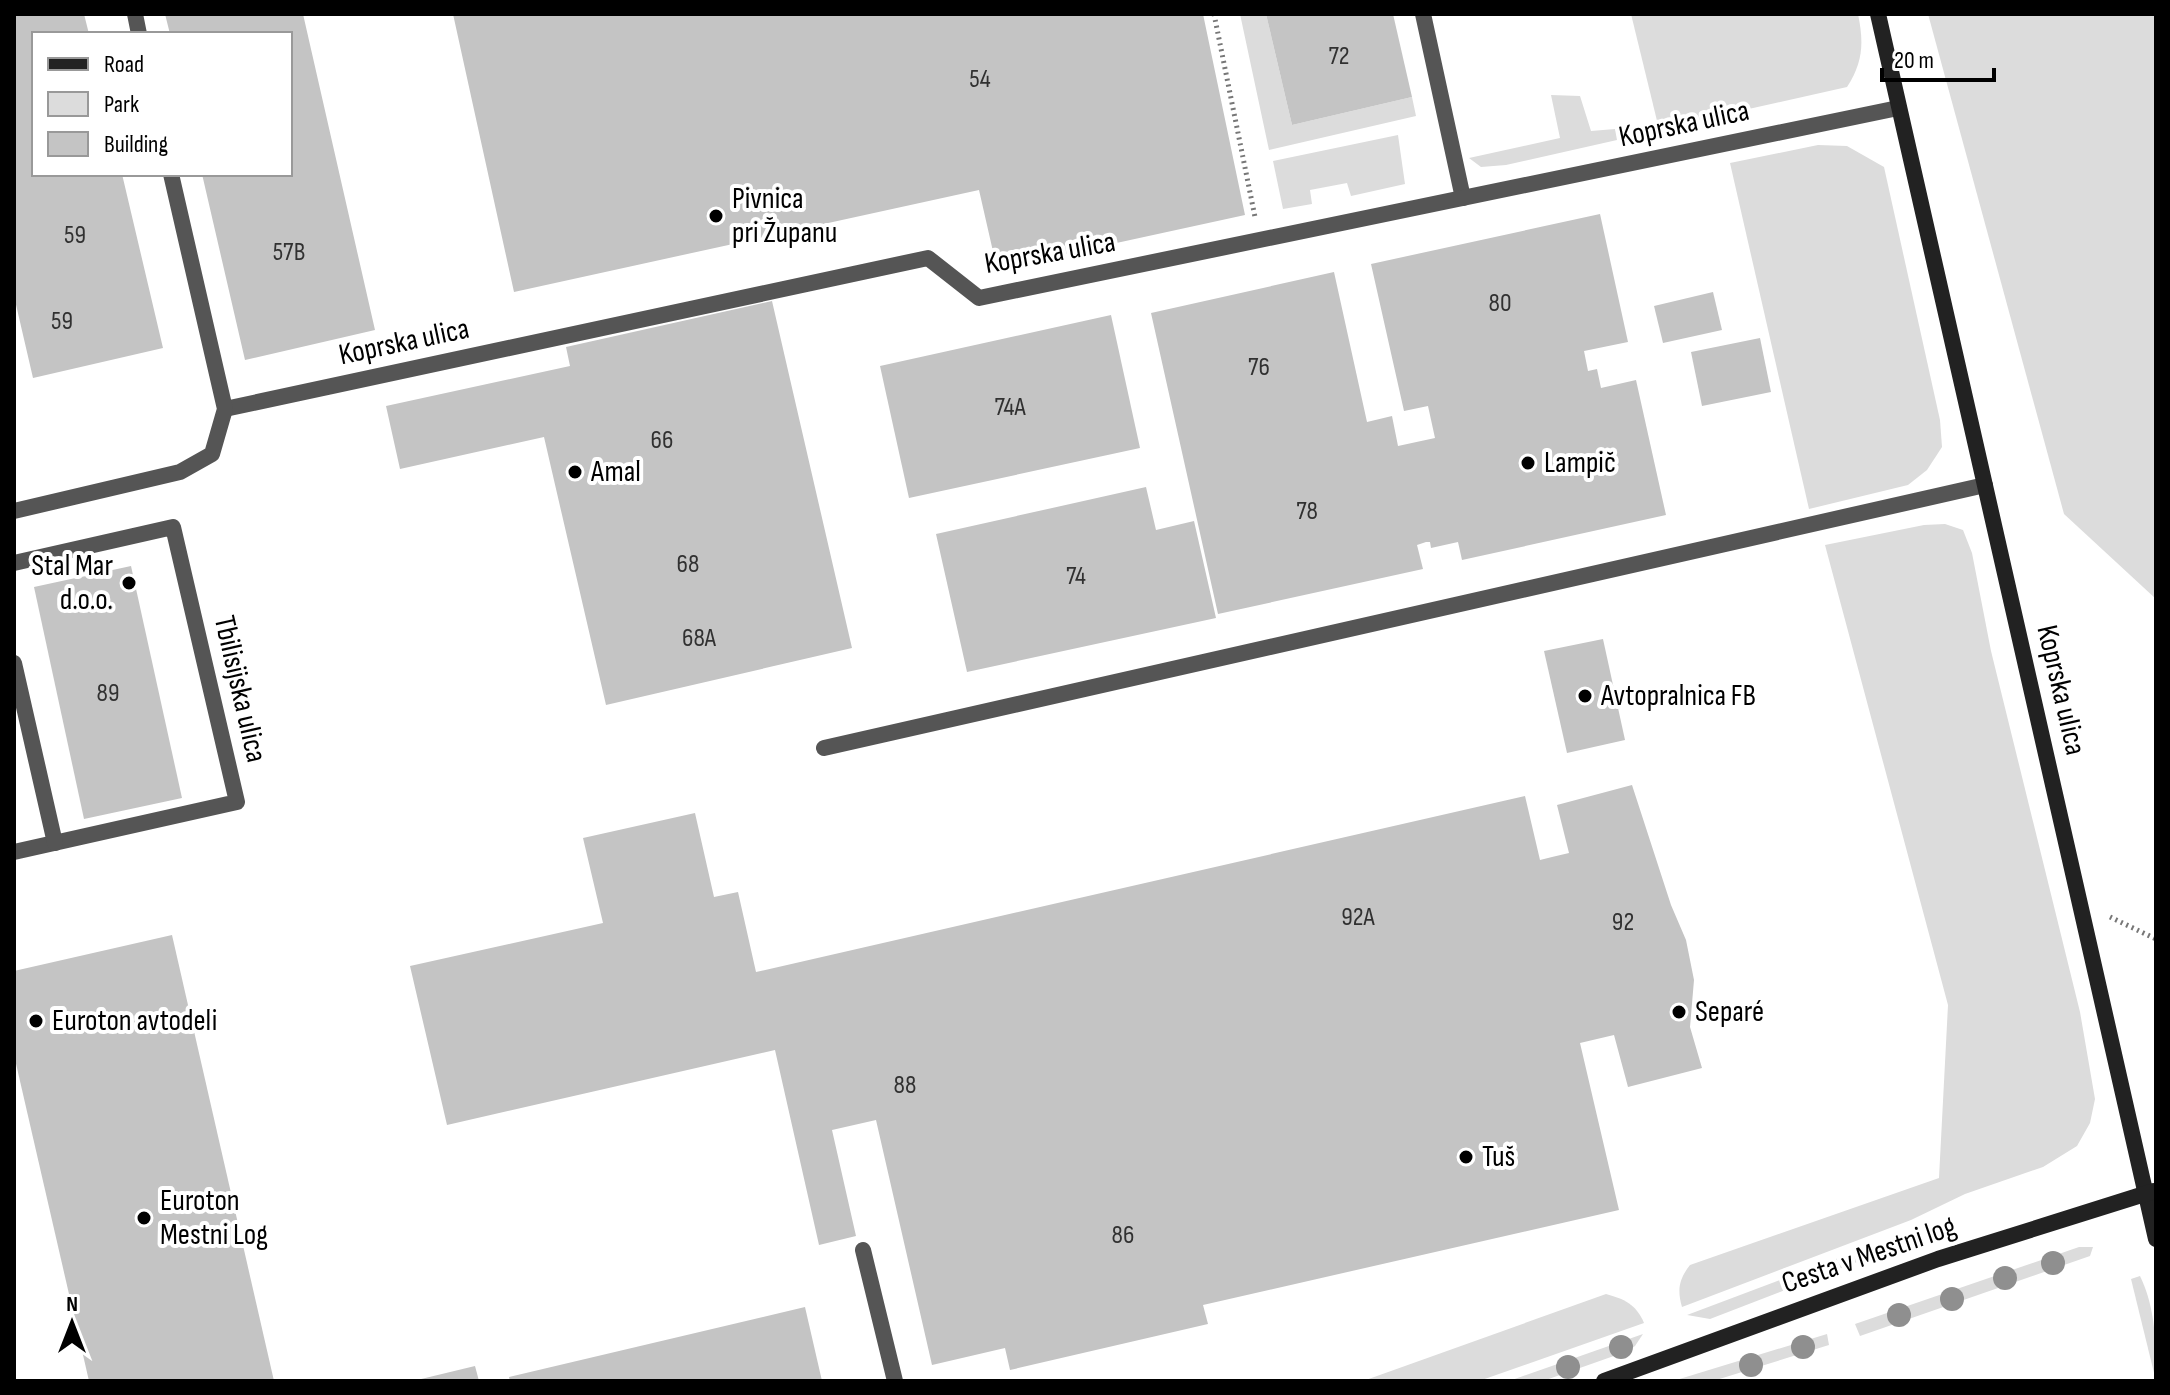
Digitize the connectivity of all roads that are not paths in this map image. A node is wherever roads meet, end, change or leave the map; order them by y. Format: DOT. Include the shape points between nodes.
graph roads {
  1 [pos="1423,14"];
  2 [pos="1878,14"];
  3 [pos="1898,108"];
  4 [pos="171,176"];
  5 [pos="1463,198"];
  6 [pos="225,409"];
  7 [pos="1985,485"];
  8 [pos="14,511"];
  9 [pos="14,563"];
  10 [pos="14,663"];
  11 [pos="824,748"];
  12 [pos="55,843"];
  13 [pos="14,852"];
  14 [pos="2151,1191"];
  15 [pos="2156,1239"];
  16 [pos="863,1250"];
  17 [pos="895,1381"];
  18 [pos="1604,1381"];
  1 -- 5 [label="street"];
  2 -- 3 [label="street, Koprska ulica"];
  3 -- 5 [label="street, Koprska ulica"];
  3 -- 7 [label="street, Koprska ulica"];
  4 -- 6 [label="street"];
  5 -- 6 [label="street, Koprska ulica" via="979,298 928,258"];
  6 -- 8 [label="street" via="212,454 180,472"];
  7 -- 11 [label="street"];
  7 -- 14 [label="street, Koprska ulica"];
  9 -- 12 [label="street, Tbilisijska ulica" via="173,527 237,802"];
  10 -- 12 [label="street"];
  12 -- 13 [label="street, Tbilisijska ulica"];
  14 -- 15 [label="street, Koprska ulica"];
  14 -- 18 [label="street, Cesta v Mestni log" via="1938,1259"];
  16 -- 17 [label="street"];
}
